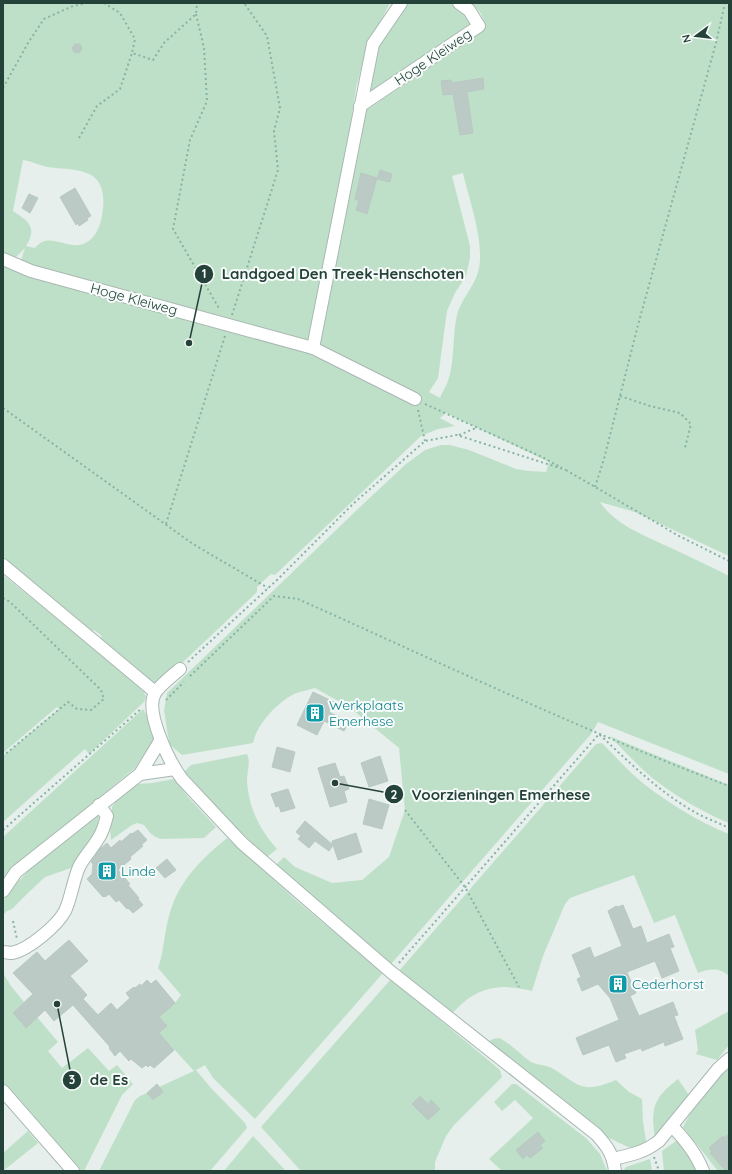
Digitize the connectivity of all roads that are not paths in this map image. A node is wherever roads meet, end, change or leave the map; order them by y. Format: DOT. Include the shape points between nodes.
graph roads {
  1 [pos="401,3"];
  2 [pos="459,3"];
  3 [pos="360,106"];
  4 [pos="3,259"];
  5 [pos="312,348"];
  6 [pos="415,399"];
  7 [pos="3,565"];
  8 [pos="180,669"];
  9 [pos="154,695"];
  10 [pos="160,741"];
  11 [pos="175,769"];
  12 [pos="140,774"];
  13 [pos="99,805"];
  14 [pos="3,891"];
  15 [pos="3,952"];
  16 [pos="729,1059"];
  17 [pos="3,1091"];
  18 [pos="672,1126"];
  19 [pos="614,1165"];
  20 [pos="73,1171"];
  21 [pos="703,1171"];
  1 -- 3 [label="street" via="373,44"];
  2 -- 3 [label="street, Hoge Kleiweg" via="469,10 479,26"];
  3 -- 5 [label="street"];
  4 -- 5 [label="street, Hoge Kleiweg" via="31,271"];
  5 -- 6 [label="street, Hoge Kleiweg"];
  7 -- 9 [label="street"];
  8 -- 9 [label="street"];
  9 -- 10 [label="street" via="154,712"];
  10 -- 11 [label="street"];
  10 -- 12 [label="street"];
  11 -- 12 [label="street"];
  11 -- 19 [label="street" via="242,843 391,972 596,1134 606,1146"];
  12 -- 13 [label="street"];
  13 -- 14 [label="street" via="16,872"];
  13 -- 15 [label="street" via="107,816 103,830 79,866 65,911 51,929 38,939 20,950"];
  16 -- 18 [label="street"];
  17 -- 20 [label="street"];
  18 -- 19 [label="street" via="650,1148"];
  18 -- 21 [label="street" via="687,1143"];
}
